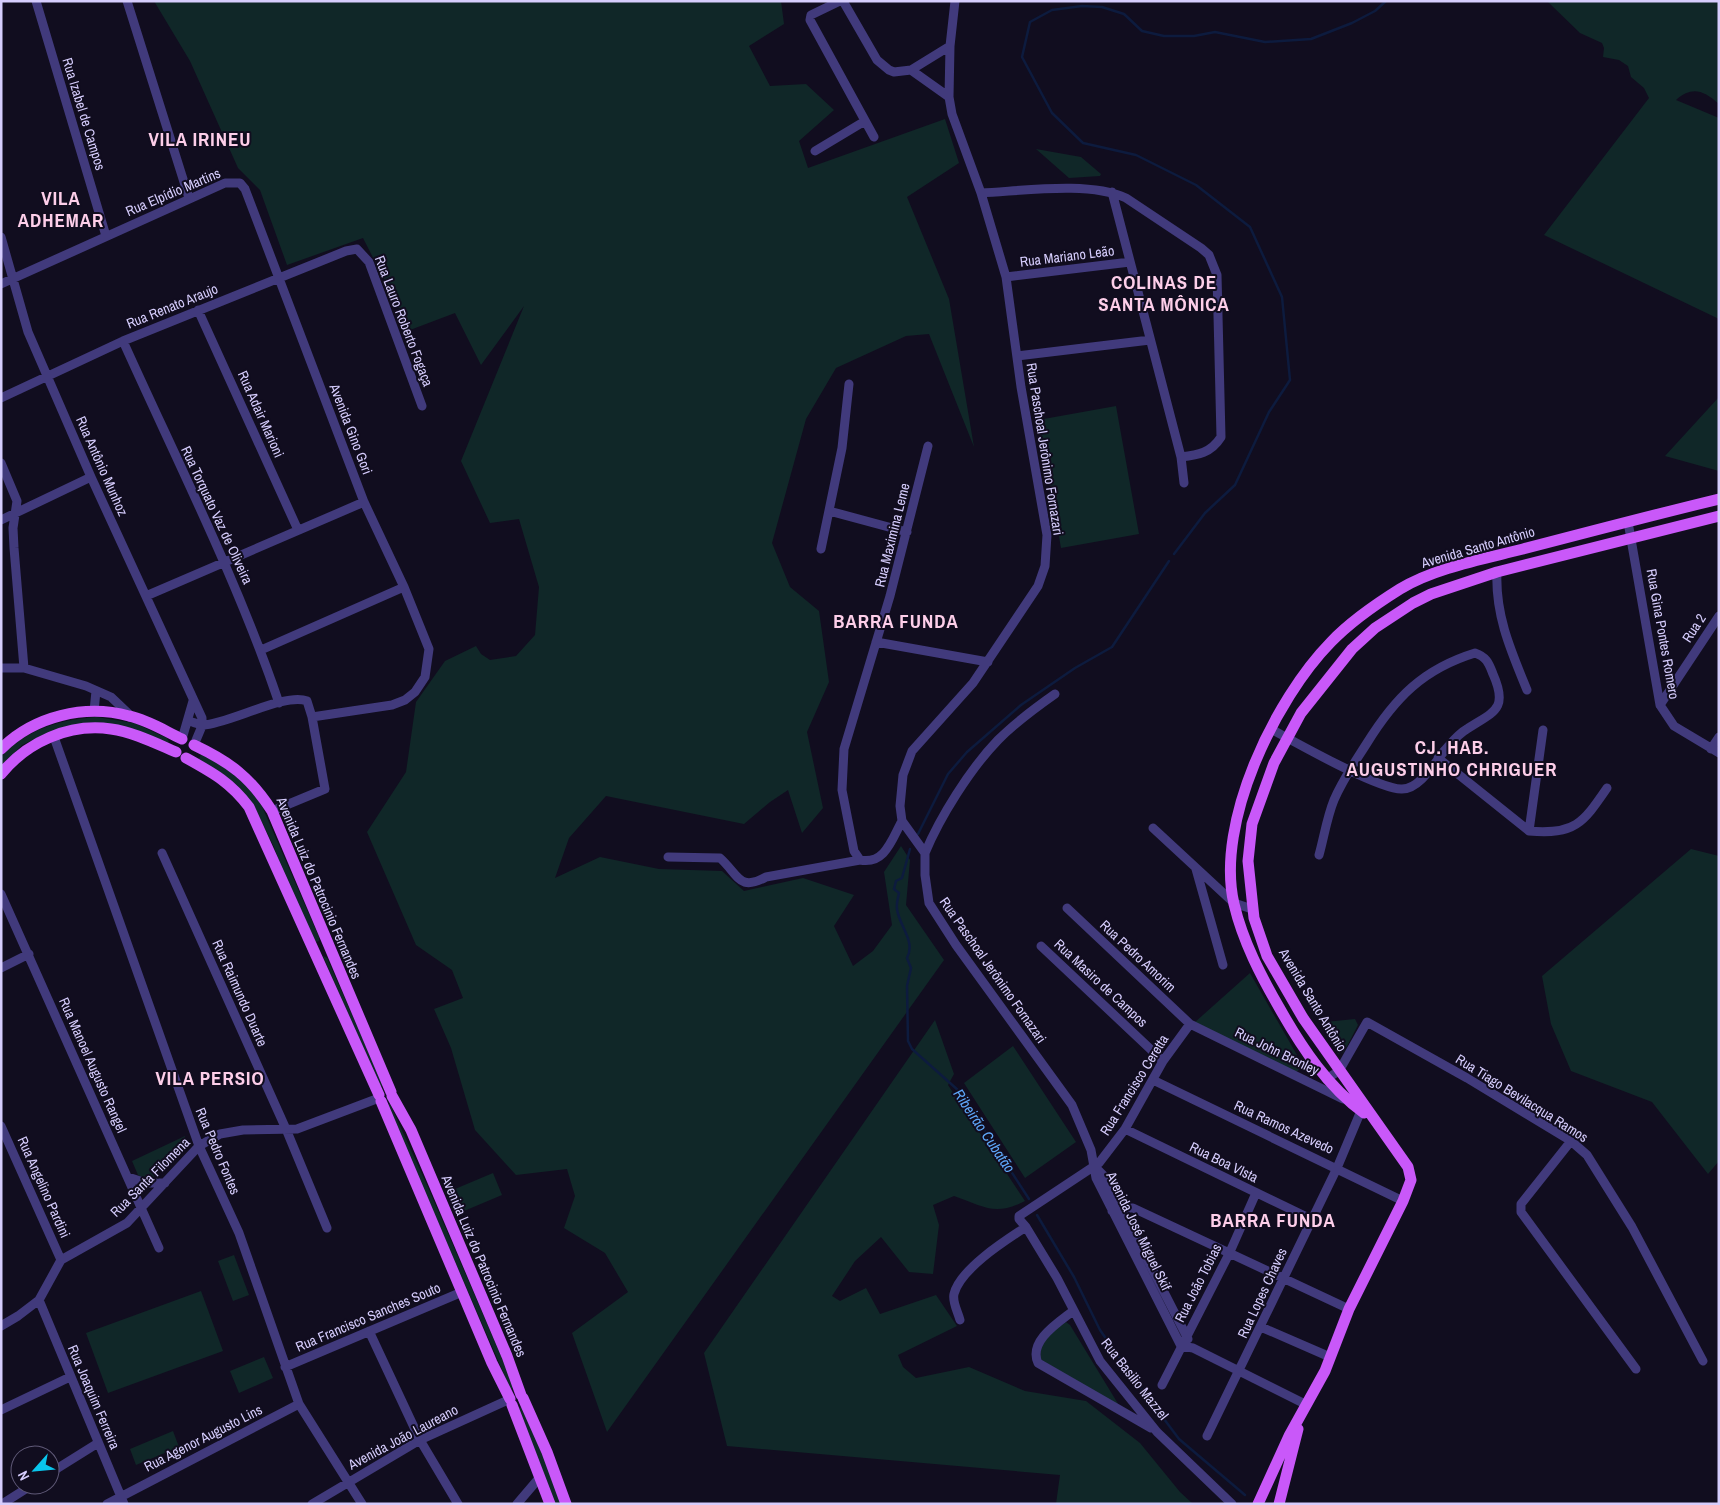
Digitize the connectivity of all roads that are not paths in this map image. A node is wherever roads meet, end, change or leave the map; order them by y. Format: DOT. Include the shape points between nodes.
graph roads {
  1 [pos="36,1"];
  2 [pos="127,1"];
  3 [pos="841,1"];
  4 [pos="955,1"];
  5 [pos="950,46"];
  6 [pos="911,70"];
  7 [pos="949,97"];
  8 [pos="865,121"];
  9 [pos="874,137"];
  10 [pos="815,151"];
  11 [pos="245,189"];
  12 [pos="981,192"];
  13 [pos="1112,192"];
  14 [pos="189,198"];
  15 [pos="106,236"];
  16 [pos="1,237"];
  17 [pos="357,249"];
  18 [pos="1130,262"];
  19 [pos="1006,277"];
  20 [pos="278,278"];
  21 [pos="12,279"];
  22 [pos="1,284"];
  23 [pos="198,310"];
  24 [pos="1150,340"];
  25 [pos="123,341"];
  26 [pos="1017,356"];
  27 [pos="48,377"];
  28 [pos="849,384"];
  29 [pos="1,398"];
  30 [pos="422,406"];
  31 [pos="928,446"];
  32 [pos="1181,457"];
  33 [pos="1,463"];
  34 [pos="91,478"];
  35 [pos="1184,483"];
  36 [pos="1719,499"];
  37 [pos="364,502"];
  38 [pos="829,511"];
  39 [pos="16,513"];
  40 [pos="1719,516"];
  41 [pos="1,520"];
  42 [pos="1628,522"];
  43 [pos="298,530"];
  44 [pos="906,532"];
  45 [pos="1632,538"];
  46 [pos="821,549"];
  47 [pos="225,562"];
  48 [pos="1497,572"];
  49 [pos="404,587"];
  50 [pos="146,596"];
  51 [pos="1719,616"];
  52 [pos="876,642"];
  53 [pos="261,650"];
  54 [pos="988,662"];
  55 [pos="1,668"];
  56 [pos="24,668"];
  57 [pos="1527,690"];
  58 [pos="96,691"];
  59 [pos="1055,694"];
  60 [pos="193,701"];
  61 [pos="279,703"];
  62 [pos="1660,704"];
  63 [pos="94,711"];
  64 [pos="131,716"];
  65 [pos="312,718"];
  66 [pos="189,721"];
  67 [pos="202,726"];
  68 [pos="1271,729"];
  69 [pos="1543,730"];
  70 [pos="54,736"];
  71 [pos="1719,737"];
  72 [pos="1288,738"];
  73 [pos="182,739"];
  74 [pos="194,745"];
  75 [pos="1,749"];
  76 [pos="1715,751"];
  77 [pos="181,755"];
  78 [pos="1438,758"];
  79 [pos="1254,766"];
  80 [pos="1349,769"];
  81 [pos="1271,772"];
  82 [pos="1,774"];
  83 [pos="1607,788"];
  84 [pos="272,811"];
  85 [pos="902,821"];
  86 [pos="1153,828"];
  87 [pos="1529,831"];
  88 [pos="162,853"];
  89 [pos="925,853"];
  90 [pos="1319,855"];
  91 [pos="668,857"];
  92 [pos="860,860"];
  93 [pos="1196,869"];
  94 [pos="1,894"];
  95 [pos="1234,903"];
  96 [pos="1067,908"];
  97 [pos="1252,909"];
  98 [pos="327,944"];
  99 [pos="1041,946"];
  100 [pos="313,950"];
  101 [pos="29,954"];
  102 [pos="1223,965"];
  103 [pos="1,968"];
  104 [pos="1190,1024"];
  105 [pos="1163,1061"];
  106 [pos="1339,1070"];
  107 [pos="1326,1079"];
  108 [pos="1153,1080"];
  109 [pos="391,1094"];
  110 [pos="379,1098"];
  111 [pos="1359,1107"];
  112 [pos="1,1126"];
  113 [pos="286,1129"];
  114 [pos="1125,1130"];
  115 [pos="1571,1141"];
  116 [pos="199,1146"];
  117 [pos="1094,1166"];
  118 [pos="1337,1168"];
  119 [pos="128,1177"];
  120 [pos="165,1183"];
  121 [pos="1256,1193"];
  122 [pos="1403,1200"];
  123 [pos="141,1208"];
  124 [pos="1117,1210"];
  125 [pos="1311,1220"];
  126 [pos="1026,1227"];
  127 [pos="327,1228"];
  128 [pos="159,1248"];
  129 [pos="1228,1254"];
  130 [pos="61,1260"];
  131 [pos="1283,1280"];
  132 [pos="462,1292"];
  133 [pos="39,1300"];
  134 [pos="1349,1309"];
  135 [pos="1073,1311"];
  136 [pos="960,1320"];
  137 [pos="1,1326"];
  138 [pos="1261,1327"];
  139 [pos="369,1332"];
  140 [pos="1186,1336"];
  141 [pos="1181,1346"];
  142 [pos="1193,1348"];
  143 [pos="1330,1357"];
  144 [pos="1703,1360"];
  145 [pos="285,1367"];
  146 [pos="1636,1369"];
  147 [pos="1239,1372"];
  148 [pos="70,1377"];
  149 [pos="1162,1385"];
  150 [pos="522,1396"];
  151 [pos="511,1402"];
  152 [pos="299,1404"];
  153 [pos="1307,1405"];
  154 [pos="1,1410"];
  155 [pos="1300,1420"];
  156 [pos="1157,1432"];
  157 [pos="1207,1436"];
  158 [pos="420,1440"];
  159 [pos="98,1443"];
  160 [pos="60,1467"];
  161 [pos="540,1477"];
  162 [pos="348,1482"];
  163 [pos="16,1495"];
  164 [pos="1260,1498"];
  165 [pos="122,1500"];
  166 [pos="2,1504"];
  167 [pos="108,1504"];
  168 [pos="312,1504"];
  169 [pos="362,1504"];
  170 [pos="458,1504"];
  171 [pos="517,1504"];
  172 [pos="550,1504"];
  173 [pos="566,1504"];
  174 [pos="1232,1504"];
  175 [pos="1279,1504"];
  1 -- 15 [label="street, Rua Izabel de Campos"];
  2 -- 14 [label="street"];
  3 -- 6 [label="street" via="882,65 894,72"];
  3 -- 8 [label="street" via="815,12 810,20"];
  4 -- 5 [label="street, Rua Paschoal Jerônimo Fornazari"];
  5 -- 6 [label="street"];
  5 -- 7 [label="street, Rua Paschoal Jerônimo Fornazari"];
  6 -- 7 [label="street"];
  7 -- 12 [label="street, Rua Paschoal Jerônimo Fornazari" via="952,114"];
  8 -- 9 [label="street"];
  8 -- 10 [label="street"];
  11 -- 14 [label="street, Rua Elpídio Martins" via="240,183 225,183"];
  11 -- 20 [label="street, Avenida Gino Gori"];
  12 -- 13 [label="street" via="1092,189"];
  12 -- 19 [label="street, Rua Paschoal Jerônimo Fornazari"];
  13 -- 18 [label="street"];
  13 -- 32 [label="street" via="1201,248 1209,255 1217,275 1221,437 1206,452"];
  14 -- 15 [label="street, Rua Elpídio Martins"];
  15 -- 21 [label="street, Rua Elpídio Martins"];
  16 -- 21 [label="street, Rua Antônio Munhoz"];
  17 -- 20 [label="street, Rua Renato Araujo"];
  17 -- 30 [label="street, Rua Lauro Roberto Fogaça" via="369,262"];
  18 -- 19 [label="street, Rua Mariano Leão"];
  18 -- 24 [label="street"];
  19 -- 26 [label="street, Rua Paschoal Jerônimo Fornazari"];
  20 -- 23 [label="street, Rua Renato Araujo"];
  20 -- 37 [label="street, Avenida Gino Gori"];
  21 -- 22 [label="street, Rua Elpídio Martins"];
  21 -- 27 [label="street, Rua Antônio Munhoz" via="28,332"];
  23 -- 25 [label="street, Rua Renato Araujo"];
  23 -- 43 [label="street, Rua Adair Marioni"];
  24 -- 26 [label="street"];
  24 -- 32 [label="street"];
  25 -- 27 [label="street, Rua Renato Araujo"];
  25 -- 47 [label="street, Rua Torquato Vaz de Oliveira"];
  26 -- 54 [label="street, Rua Paschoal Jerônimo Fornazari" via="1047,535 1045,566 1038,586"];
  27 -- 29 [label="street, Rua Renato Araujo"];
  27 -- 34 [label="street, Rua Antônio Munhoz"];
  28 -- 38 [label="street" via="842,448"];
  31 -- 44 [label="street, Rua Maximina Leme"];
  32 -- 35 [label="street"];
  33 -- 39 [label="street" via="18,501"];
  34 -- 39 [label="street"];
  34 -- 50 [label="street, Rua Antônio Munhoz"];
  36 -- 42 [label="main road, Avenida Santo Antônio"];
  37 -- 43 [label="street"];
  37 -- 49 [label="street, Avenida Gino Gori"];
  38 -- 44 [label="street"];
  38 -- 46 [label="street"];
  39 -- 41 [label="street"];
  39 -- 56 [label="street" via="14,548"];
  40 -- 45 [label="main road, Avenida Santo Antônio"];
  42 -- 45 [label="street, Rua Gina Pontes Romero"];
  42 -- 68 [label="main road, Avenida Santo Antônio" via="1460,566 1423,577 1401,588 1359,617 1331,642 1288,698"];
  43 -- 47 [label="street"];
  44 -- 52 [label="street, Rua Maximina Leme"];
  45 -- 48 [label="main road, Avenida Santo Antônio"];
  45 -- 62 [label="street, Rua Gina Pontes Romero"];
  47 -- 50 [label="street"];
  47 -- 53 [label="street, Rua Torquato Vaz de Oliveira"];
  48 -- 57 [label="street" via="1500,620"];
  48 -- 72 [label="main road, Avenida Santo Antônio" via="1431,594 1376,628 1328,677 1301,713"];
  49 -- 53 [label="street"];
  49 -- 65 [label="street, Avenida Gino Gori" via="429,649 425,677 415,692 392,705"];
  50 -- 60 [label="street, Rua Antônio Munhoz"];
  51 -- 62 [label="street, Rua 2"];
  52 -- 54 [label="street"];
  52 -- 92 [label="street, Rua Maximina Leme" via="844,749 842,790 854,851"];
  53 -- 61 [label="street, Rua Torquato Vaz de Oliveira"];
  54 -- 85 [label="street, Rua Paschoal Jerônimo Fornazari" via="912,751 904,775 900,806"];
  55 -- 56 [label="street"];
  56 -- 58 [label="street"];
  58 -- 63 [label="street"];
  58 -- 64 [label="street" via="110,696"];
  59 -- 89 [label="street" via="997,741 937,824"];
  60 -- 66 [label="street"];
  60 -- 67 [label="street, Rua Antônio Munhoz" via="202,718"];
  61 -- 65 [label="street" via="304,700 309,704"];
  61 -- 67 [label="street"];
  62 -- 76 [label="street, Rua Gina Pontes Romero" via="1674,726"];
  63 -- 64 [label="main road"];
  63 -- 75 [label="main road" via="47,720 24,730"];
  64 -- 73 [label="main road"];
  65 -- 84 [label="street" via="325,789"];
  66 -- 67 [label="street"];
  66 -- 73 [label="street"];
  67 -- 74 [label="street"];
  68 -- 72 [label="street"];
  68 -- 79 [label="main road, Avenida Santo Antônio"];
  69 -- 87 [label="street"];
  70 -- 77 [label="main road, Avenida Luiz do Patrocinio Fernandes" via="91,728 111,729 130,733"];
  70 -- 82 [label="main road, Avenida Luiz do Patrocinio Fernandes" via="33,744"];
  70 -- 116 [label="street, Rua Pedro Fontes"];
  71 -- 76 [label="street"];
  72 -- 80 [label="street"];
  72 -- 81 [label="main road, Avenida Santo Antônio"];
  73 -- 74 [label="main road"];
  73 -- 77 [label="main road" via="176,746"];
  74 -- 77 [label="main road" via="194,753"];
  74 -- 84 [label="main road, Avenida Luiz do Patrocinio Fernandes" via="248,778"];
  77 -- 100 [label="main road, Avenida Luiz do Patrocinio Fernandes" via="222,778 249,807"];
  78 -- 80 [label="street" via="1415,785 1404,789 1395,789"];
  78 -- 80 [label="street" via="1457,736 1494,713 1498,707 1497,682 1487,659 1475,652 1418,680 1379,722"];
  78 -- 87 [label="street"];
  79 -- 81 [label="main road"];
  79 -- 95 [label="main road, Avenida Santo Antônio" via="1240,805 1231,853"];
  80 -- 90 [label="street" via="1334,801"];
  81 -- 97 [label="main road, Avenida Santo Antônio" via="1252,824 1248,861"];
  83 -- 87 [label="street" via="1589,815 1574,827"];
  84 -- 98 [label="main road, Avenida Luiz do Patrocinio Fernandes"];
  85 -- 89 [label="street"];
  85 -- 92 [label="street" via="884,855 872,861"];
  86 -- 93 [label="street"];
  88 -- 113 [label="street, Rua Raimundo Duarte"];
  89 -- 117 [label="street, Rua Paschoal Jerônimo Fornazari" via="924,875 929,903 1072,1105 1084,1129"];
  91 -- 92 [label="street" via="720,858 742,883 753,884 766,877"];
  93 -- 95 [label="street"];
  93 -- 102 [label="street"];
  94 -- 101 [label="street, Rua Manoel Augusto Rangel"];
  95 -- 97 [label="street"];
  95 -- 107 [label="main road, Avenida Santo Antônio" via="1255,964 1290,1026"];
  96 -- 104 [label="street, Rua Pedro Amorim"];
  97 -- 106 [label="main road, Avenida Santo Antônio" via="1267,956 1303,1018"];
  98 -- 100 [label="main road"];
  98 -- 109 [label="main road, Avenida Luiz do Patrocinio Fernandes"];
  99 -- 105 [label="street, Rua Masiro de Campos"];
  100 -- 110 [label="main road, Avenida Luiz do Patrocinio Fernandes"];
  101 -- 103 [label="street"];
  101 -- 119 [label="street, Rua Manoel Augusto Rangel"];
  104 -- 105 [label="street, Rua Francisco Ceretta"];
  104 -- 111 [label="street, Rua John Bronley"];
  105 -- 108 [label="street, Rua Francisco Ceretta"];
  106 -- 107 [label="street"];
  106 -- 111 [label="main road, Avenida Santo Antônio"];
  106 -- 115 [label="street, Rua Tiago Bevilacqua Ramos" via="1367,1022"];
  107 -- 111 [label="main road, Avenida Santo Antônio"];
  108 -- 114 [label="street, Rua Francisco Ceretta"];
  108 -- 118 [label="street, Rua Ramos Azevedo"];
  109 -- 110 [label="main road" via="382,1090"];
  109 -- 150 [label="main road, Avenida Luiz do Patrocinio Fernandes" via="411,1130"];
  110 -- 113 [label="street, Rua Santa Filomena" via="297,1129"];
  110 -- 132 [label="main road, Avenida Luiz do Patrocinio Fernandes"];
  111 -- 118 [label="street, Rua Lopes Chaves"];
  111 -- 122 [label="main road, Avenida Santo Antônio" via="1374,1120 1408,1167 1411,1180"];
  112 -- 130 [label="street, Rua Angelino Pardini"];
  113 -- 116 [label="street, Rua Santa Filomena" via="220,1134"];
  113 -- 127 [label="street, Rua Raimundo Duarte"];
  114 -- 117 [label="street, Rua Francisco Ceretta"];
  114 -- 121 [label="street, Rua Boa VIsta"];
  115 -- 144 [label="street, Rua Tiago Bevilacqua Ramos" via="1587,1155 1606,1183"];
  115 -- 146 [label="street" via="1521,1204 1521,1212"];
  116 -- 120 [label="street, Rua Santa Filomena"];
  116 -- 145 [label="street, Rua Pedro Fontes" via="239,1233"];
  117 -- 124 [label="street, Avenida José Miguel Skif" via="1103,1175"];
  117 -- 126 [label="street, Rua Francisco Ceretta" via="1019,1216"];
  118 -- 122 [label="street, Rua Ramos Azevedo"];
  118 -- 125 [label="street, Rua Lopes Chaves"];
  119 -- 120 [label="street" via="146,1183"];
  119 -- 123 [label="street, Rua Manoel Augusto Rangel"];
  120 -- 123 [label="street, Rua Santa Filomena"];
  121 -- 125 [label="street, Rua Boa VIsta"];
  121 -- 129 [label="street, Rua João Tobias"];
  122 -- 134 [label="main road, Avenida Santo Antônio"];
  123 -- 128 [label="street, Rua Manoel Augusto Rangel"];
  123 -- 130 [label="street, Rua Santa Filomena" via="127,1223"];
  124 -- 129 [label="street" via="1133,1208"];
  124 -- 140 [label="street, Avenida José Miguel Skif"];
  124 -- 141 [label="street, Avenida José Miguel Skif"];
  125 -- 131 [label="street, Rua Lopes Chaves"];
  126 -- 135 [label="street, Rua Basilio Mazzel"];
  126 -- 136 [label="street" via="988,1252 954,1293"];
  129 -- 131 [label="street"];
  129 -- 140 [label="street, Rua João Tobias"];
  130 -- 133 [label="street"];
  131 -- 134 [label="street"];
  131 -- 138 [label="street, Rua Lopes Chaves"];
  132 -- 139 [label="street, Rua Francisco Sanches Souto"];
  132 -- 151 [label="main road, Avenida Luiz do Patrocinio Fernandes"];
  133 -- 137 [label="street"];
  133 -- 148 [label="street, Rua Joaquim Ferreira"];
  134 -- 143 [label="main road, Avenida Santo Antônio"];
  135 -- 156 [label="street, Rua Basilio Mazzel" via="1100,1361"];
  135 -- 156 [label="street" via="1041,1338 1036,1358 1038,1363"];
  138 -- 143 [label="street"];
  138 -- 147 [label="street, Rua Lopes Chaves"];
  139 -- 145 [label="street, Rua Francisco Sanches Souto"];
  139 -- 158 [label="street"];
  140 -- 141 [label="street, Rua João Tobias"];
  140 -- 142 [label="street, Avenida José Miguel Skif"];
  141 -- 142 [label="street"];
  141 -- 149 [label="street, Rua João Tobias"];
  142 -- 147 [label="street"];
  143 -- 153 [label="main road, Avenida Santo Antônio"];
  145 -- 152 [label="street, Rua Pedro Fontes"];
  147 -- 153 [label="street"];
  147 -- 157 [label="street, Rua Lopes Chaves"];
  148 -- 154 [label="street"];
  148 -- 159 [label="street, Rua Joaquim Ferreira"];
  150 -- 151 [label="main road" via="521,1405"];
  150 -- 173 [label="main road, Avenida Luiz do Patrocinio Fernandes"];
  151 -- 158 [label="street, Avenida João Laureano"];
  151 -- 161 [label="main road, Avenida Luiz do Patrocinio Fernandes"];
  152 -- 162 [label="street, Rua Pedro Fontes"];
  152 -- 165 [label="street, Rua Agenor Augusto Lins"];
  153 -- 155 [label="main road, Avenida Santo Antônio"];
  155 -- 164 [label="main road, Avenida Santo Antônio"];
  155 -- 175 [label="main road, Avenida Santo Antônio"];
  156 -- 174 [label="street, Rua Basilio Mazzel"];
  158 -- 162 [label="street, Avenida João Laureano"];
  158 -- 170 [label="street"];
  159 -- 160 [label="street"];
  159 -- 165 [label="street, Rua Joaquim Ferreira"];
  161 -- 171 [label="street"];
  161 -- 172 [label="main road, Avenida Luiz do Patrocinio Fernandes"];
  162 -- 168 [label="street, Avenida João Laureano"];
  162 -- 169 [label="street, Rua Pedro Fontes"];
  163 -- 166 [label="street"];
  165 -- 167 [label="street, Rua Agenor Augusto Lins"];
}
